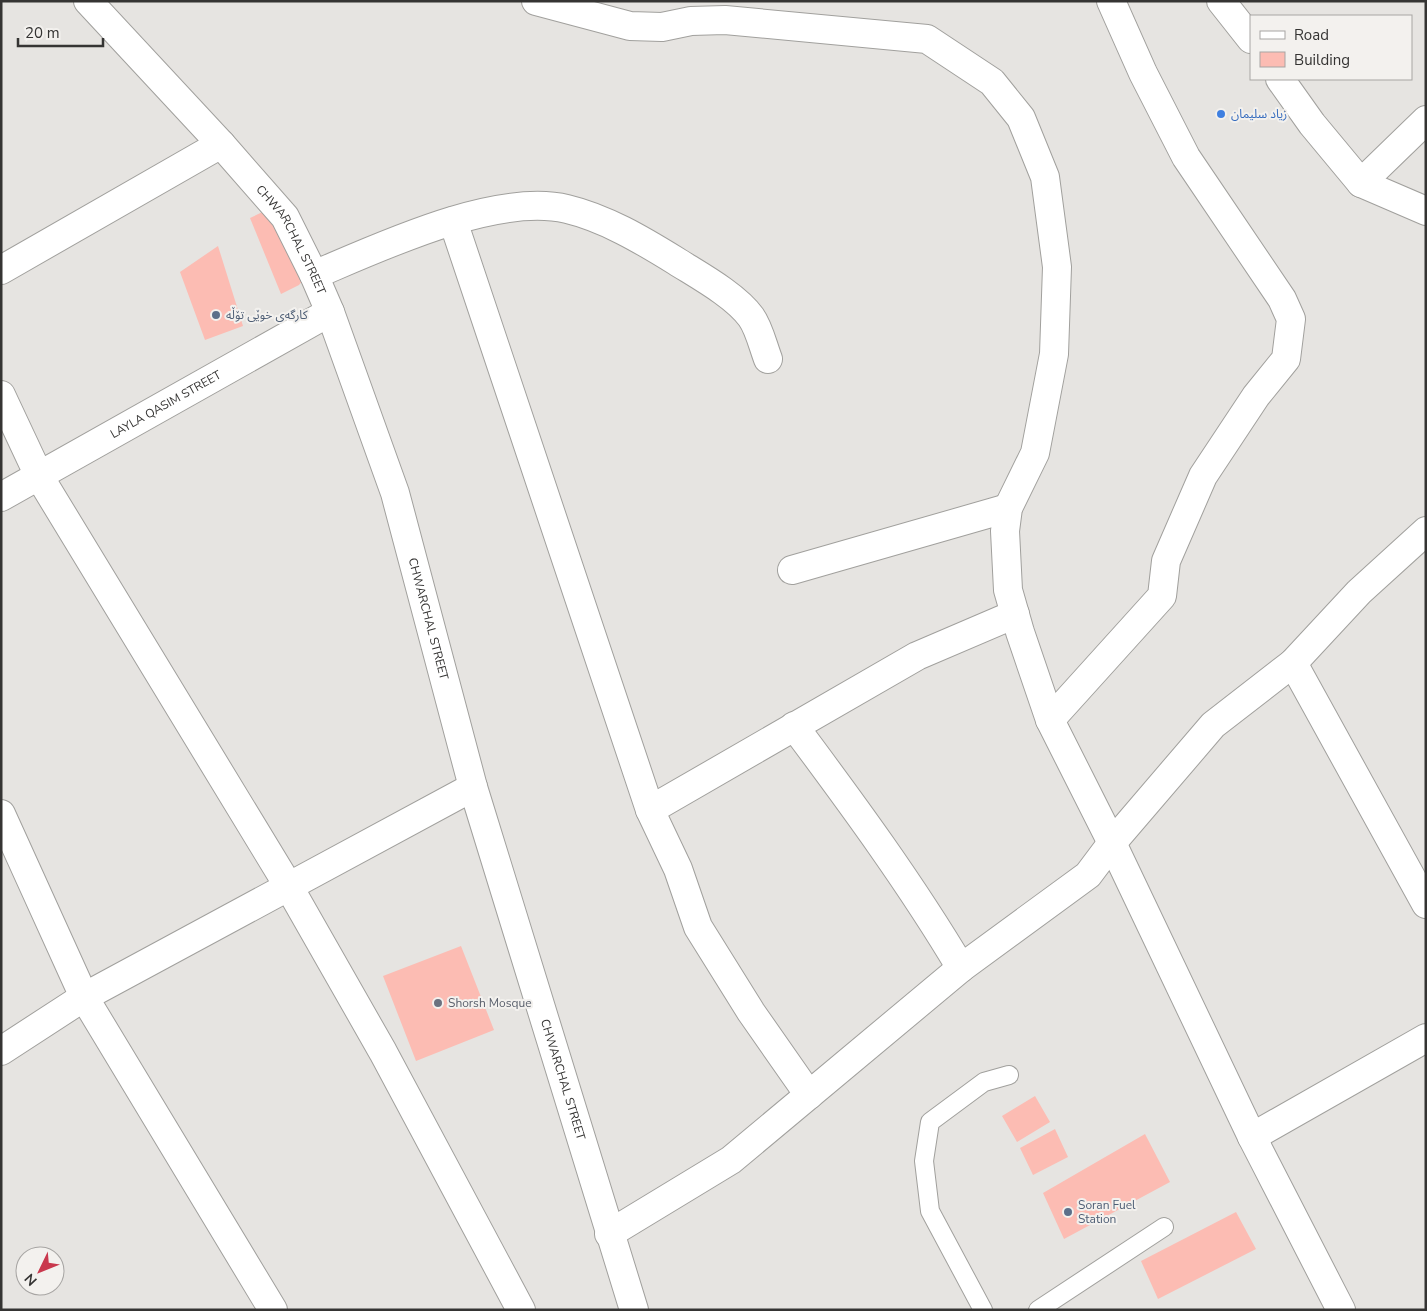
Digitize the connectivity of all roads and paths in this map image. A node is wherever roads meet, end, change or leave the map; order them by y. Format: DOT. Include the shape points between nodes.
graph roads {
  1 [pos="88,1"];
  2 [pos="536,1"];
  3 [pos="1111,1"];
  4 [pos="1221,1"];
  5 [pos="1250,38"];
  6 [pos="1281,80"];
  7 [pos="1426,120"];
  8 [pos="220,144"];
  9 [pos="1361,183"];
  10 [pos="1426,211"];
  11 [pos="453,222"];
  12 [pos="1,270"];
  13 [pos="314,274"];
  14 [pos="330,312"];
  15 [pos="768,359"];
  16 [pos="1,395"];
  17 [pos="39,476"];
  18 [pos="1,497"];
  19 [pos="1008,508"];
  20 [pos="1426,531"];
  21 [pos="792,570"];
  22 [pos="1015,614"];
  23 [pos="1293,663"];
  24 [pos="1050,720"];
  25 [pos="794,726"];
  26 [pos="473,787"];
  27 [pos="650,810"];
  28 [pos="1,814"];
  29 [pos="1112,843"];
  30 [pos="289,887"];
  31 [pos="1426,904"];
  32 [pos="962,968"];
  33 [pos="84,997"];
  34 [pos="1426,1038"];
  35 [pos="1,1051"];
  36 [pos="1009,1075"];
  37 [pos="809,1095"];
  38 [pos="1252,1137"];
  39 [pos="1164,1227"];
  40 [pos="609,1234"];
  41 [pos="273,1310"];
  42 [pos="521,1310"];
  43 [pos="634,1310"];
  44 [pos="982,1310"];
  45 [pos="1038,1310"];
  46 [pos="1341,1310"];
  1 -- 8 [label="street, CHWARCHAL STREET"];
  2 -- 19 [label="street" via="630,26 725,20 927,40 992,82 1021,118 1045,177 1057,267 1054,354 1036,444"];
  3 -- 24 [label="street" via="1143,73 1186,156 1282,299 1291,319 1286,359 1256,396 1203,476 1166,561 1162,596"];
  4 -- 5 [label="street"];
  6 -- 9 [label="street"];
  7 -- 9 [label="street"];
  8 -- 12 [label="street"];
  8 -- 13 [label="street, CHWARCHAL STREET" via="285,217"];
  9 -- 10 [label="street"];
  11 -- 13 [label="street" via="426,229"];
  11 -- 15 [label="street" via="519,206 565,208 600,219 665,254 720,289 751,317"];
  11 -- 27 [label="street"];
  13 -- 14 [label="street, CHWARCHAL STREET"];
  14 -- 17 [label="street, LAYLA QASIM STREET"];
  14 -- 26 [label="street, CHWARCHAL STREET" via="395,492"];
  16 -- 17 [label="street"];
  17 -- 18 [label="street, LAYLA QASIM STREET"];
  17 -- 30 [label="street"];
  19 -- 21 [label="street"];
  19 -- 22 [label="street" via="1008,590"];
  20 -- 23 [label="street" via="1359,592"];
  22 -- 24 [label="street"];
  22 -- 25 [label="street" via="916,656"];
  23 -- 29 [label="street" via="1213,725"];
  23 -- 31 [label="street"];
  24 -- 29 [label="street"];
  25 -- 27 [label="street"];
  25 -- 32 [label="street" via="882,844"];
  26 -- 30 [label="street"];
  26 -- 40 [label="street, CHWARCHAL STREET"];
  27 -- 37 [label="street" via="678,868 698,927 751,1012"];
  28 -- 33 [label="street"];
  29 -- 32 [label="street" via="1088,875"];
  29 -- 38 [label="street"];
  30 -- 33 [label="street"];
  30 -- 42 [label="street" via="383,1052"];
  32 -- 37 [label="street"];
  33 -- 35 [label="street"];
  33 -- 41 [label="street"];
  34 -- 38 [label="street"];
  36 -- 44 [label="lane" via="984,1082 930,1122 924,1161 930,1211"];
  37 -- 40 [label="street" via="731,1160"];
  38 -- 46 [label="street"];
  39 -- 45 [label="lane"];
  40 -- 43 [label="street, CHWARCHAL STREET"];
}
